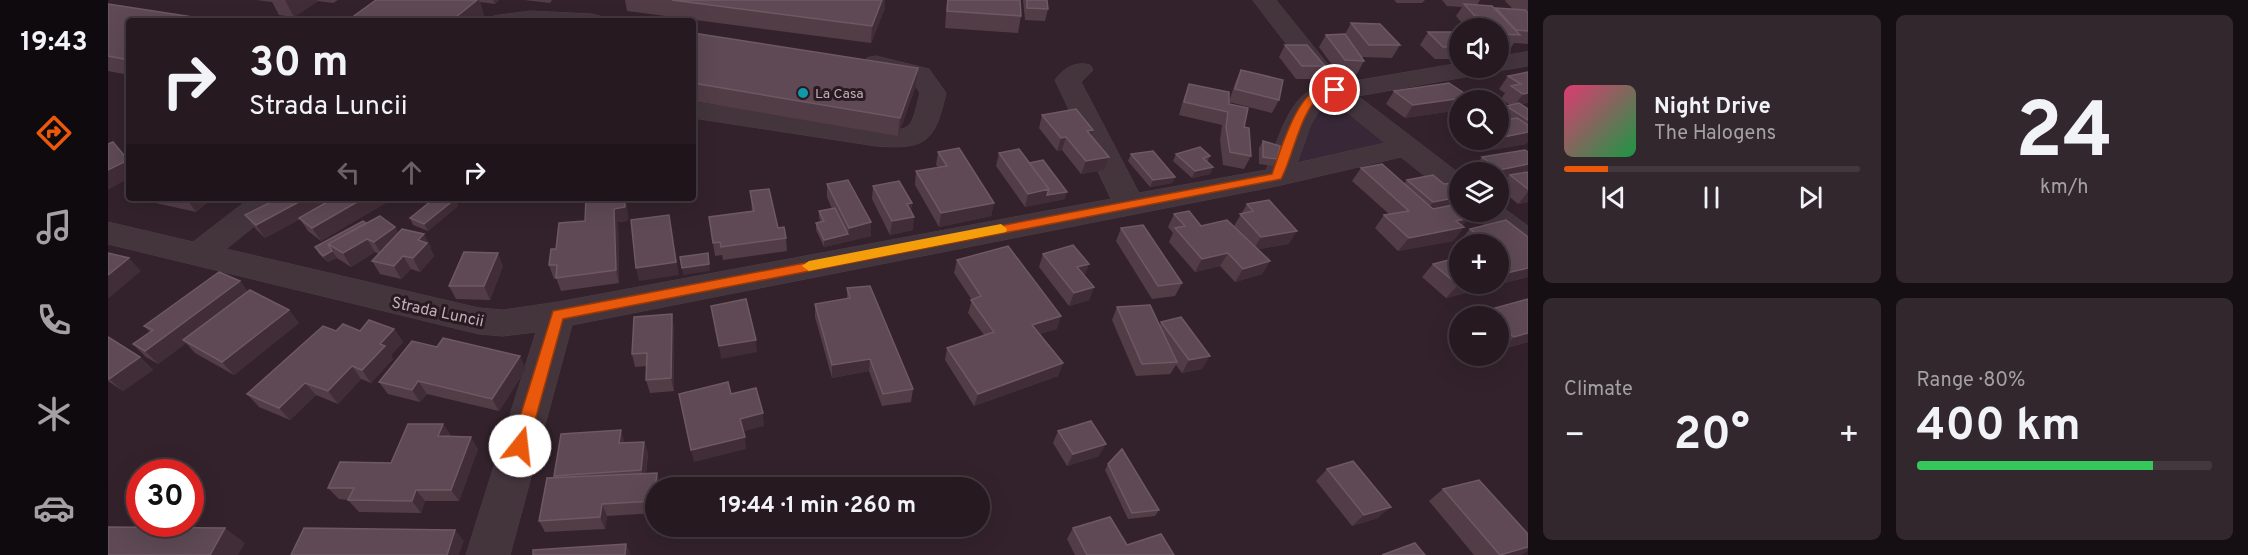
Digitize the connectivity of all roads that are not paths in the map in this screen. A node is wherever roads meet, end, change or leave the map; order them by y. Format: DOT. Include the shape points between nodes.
graph roads {
  1 [pos="1264,0"];
  2 [pos="851,59"];
  3 [pos="1528,59"];
  4 [pos="1509,62"];
  5 [pos="1081,70"];
  6 [pos="1449,72"];
  7 [pos="1335,90"];
  8 [pos="696,111"];
  9 [pos="1406,147"];
  10 [pos="1277,177"];
  11 [pos="1449,180"];
  12 [pos="266,201"];
  13 [pos="1129,204"];
  14 [pos="1502,222"];
  15 [pos="108,233"];
  16 [pos="1528,242"];
  17 [pos="198,255"];
  18 [pos="558,315"];
  19 [pos="488,555"];
  1 -- 7 [label="street"];
  2 -- 8 [label="street" via="920,74 933,93 924,126 916,136 902,140 876,138"];
  3 -- 4 [label="street"];
  5 -- 13 [label="street" via="1068,80"];
  6 -- 7 [label="street"];
  7 -- 9 [label="street"];
  7 -- 10 [label="street" via="1317,95 1309,103 1293,132"];
  9 -- 10 [label="street, Strada Luncii"];
  9 -- 11 [label="street"];
  10 -- 13 [label="street, Strada Luncii"];
  12 -- 17 [label="street"];
  13 -- 18 [label="street, Strada Luncii"];
  14 -- 16 [label="street"];
  15 -- 17 [label="street, Strada Luncii"];
  17 -- 18 [label="street, Strada Luncii" via="480,321 503,323"];
  18 -- 19 [label="street"];
}
